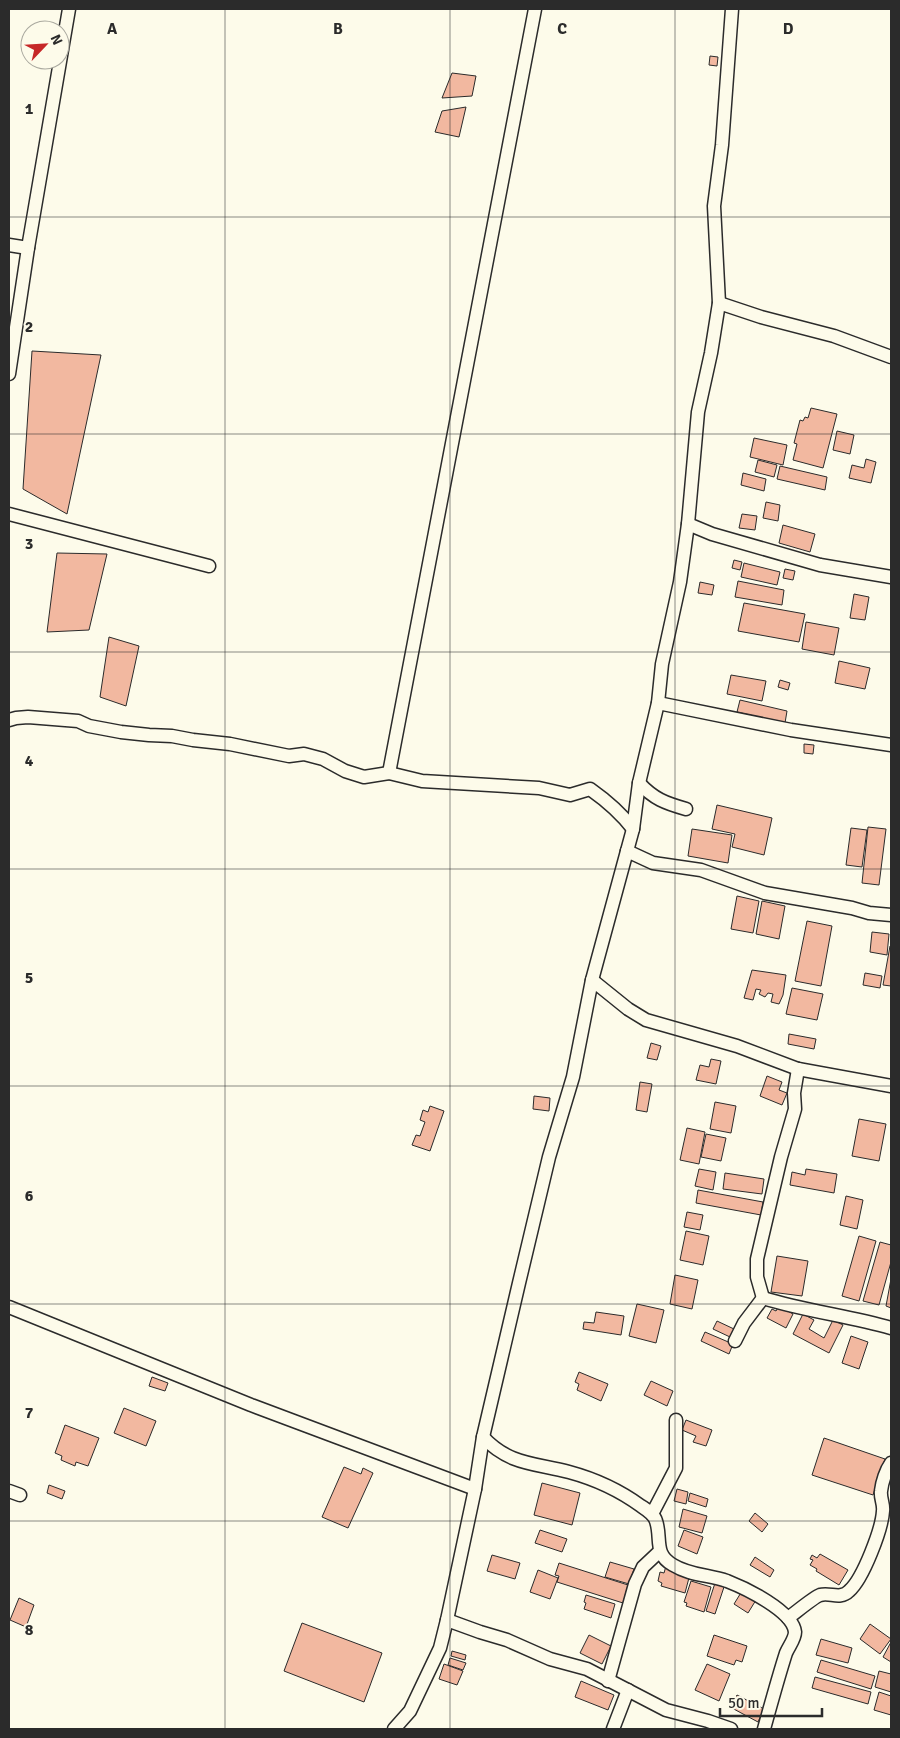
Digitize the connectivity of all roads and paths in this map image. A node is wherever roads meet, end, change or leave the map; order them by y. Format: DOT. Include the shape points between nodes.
graph roads {
  1 [pos="69,9"];
  2 [pos="535,9"];
  3 [pos="732,9"];
  4 [pos="9,246"];
  5 [pos="28,248"];
  6 [pos="719,303"];
  7 [pos="891,357"];
  8 [pos="9,374"];
  9 [pos="9,514"];
  10 [pos="688,524"];
  11 [pos="209,566"];
  12 [pos="891,577"];
  13 [pos="658,703"];
  14 [pos="9,720"];
  15 [pos="891,745"];
  16 [pos="389,773"];
  17 [pos="639,783"];
  18 [pos="686,809"];
  19 [pos="633,829"];
  20 [pos="627,851"];
  21 [pos="891,915"];
  22 [pos="592,980"];
  23 [pos="798,1069"];
  24 [pos="891,1086"];
  25 [pos="763,1298"];
  26 [pos="9,1307"];
  27 [pos="891,1328"];
  28 [pos="735,1341"];
  29 [pos="676,1420"];
  30 [pos="483,1437"];
  31 [pos="891,1463"];
  32 [pos="475,1489"];
  33 [pos="652,1514"];
  34 [pos="660,1551"];
  35 [pos="788,1618"];
  36 [pos="447,1620"];
  37 [pos="608,1680"];
  38 [pos="628,1690"];
  39 [pos="394,1729"];
  40 [pos="613,1729"];
  41 [pos="731,1729"];
  42 [pos="764,1729"];
  1 -- 5 [label="street"];
  2 -- 16 [label="street"];
  3 -- 6 [label="street" via="714,206"];
  4 -- 5 [label="street"];
  5 -- 8 [label="street"];
  6 -- 7 [label="street" via="834,336"];
  6 -- 10 [label="street" via="698,412"];
  9 -- 11 [label="street"];
  10 -- 12 [label="street" via="820,565"];
  10 -- 13 [label="street" via="680,582 662,664"];
  13 -- 15 [label="street" via="782,728"];
  13 -- 17 [label="street"];
  14 -- 16 [label="street" via="28,717 78,721 121,732 230,744 289,756 304,754 364,777"];
  16 -- 19 [label="street" via="422,781 539,788 570,795 590,789 606,800"];
  17 -- 18 [label="street" via="649,794"];
  17 -- 19 [label="street"];
  19 -- 20 [label="street"];
  20 -- 21 [label="street" via="653,863 701,870 765,893"];
  20 -- 22 [label="street"];
  22 -- 23 [label="street" via="628,1010 646,1020 737,1046"];
  22 -- 30 [label="street" via="572,1077 549,1157"];
  23 -- 24 [label="street"];
  23 -- 25 [label="street" via="795,1109 757,1259 757,1277"];
  25 -- 27 [label="street"];
  25 -- 28 [label="street"];
  26 -- 32 [label="street" via="251,1405"];
  29 -- 33 [label="street" via="676,1468"];
  30 -- 32 [label="street"];
  30 -- 33 [label="street" via="505,1456 570,1472 606,1485"];
  31 -- 35 [label="street" via="881,1492 883,1510 876,1538 863,1572 843,1596 820,1595"];
  32 -- 36 [label="street"];
  33 -- 34 [label="street"];
  34 -- 35 [label="street" via="671,1564 685,1572 718,1578 753,1592"];
  34 -- 37 [label="street" via="643,1567 635,1584"];
  35 -- 42 [label="street" via="795,1631 794,1637 787,1650"];
  36 -- 37 [label="street" via="507,1640 550,1659 587,1669"];
  36 -- 39 [label="street" via="440,1648 410,1711"];
  37 -- 38 [label="street"];
  38 -- 40 [label="street"];
  38 -- 41 [label="street" via="666,1710"];
}
